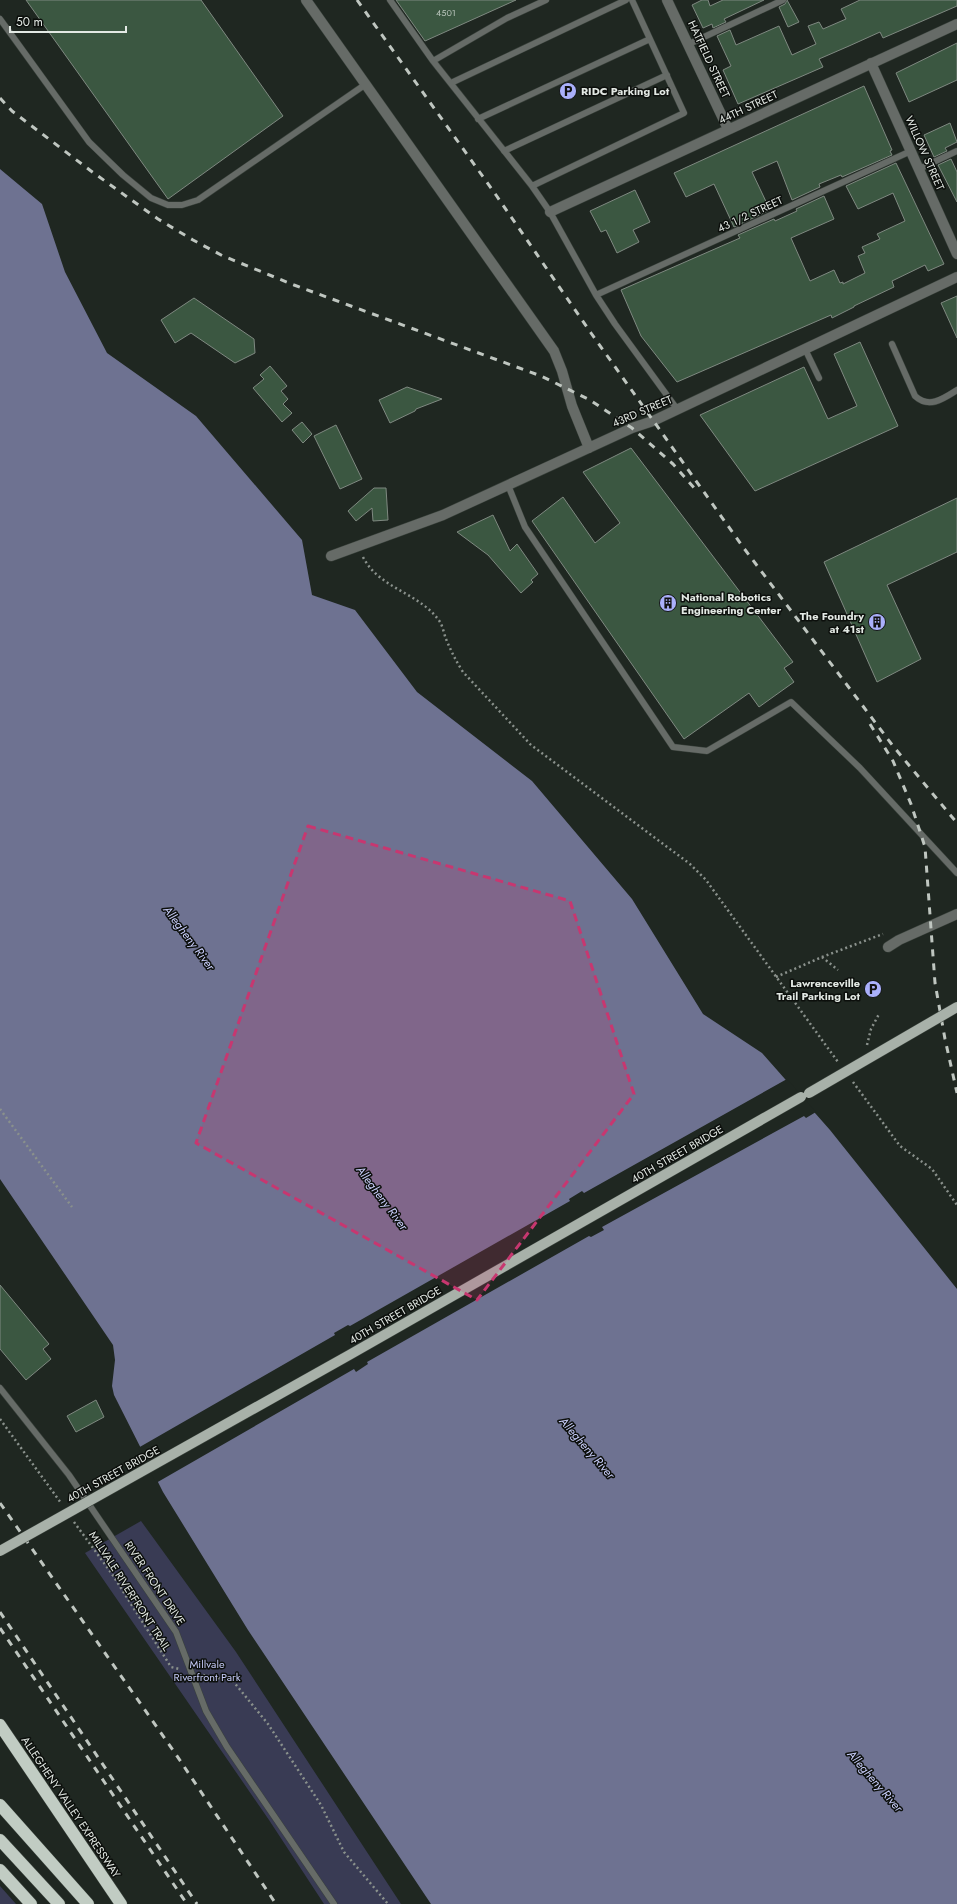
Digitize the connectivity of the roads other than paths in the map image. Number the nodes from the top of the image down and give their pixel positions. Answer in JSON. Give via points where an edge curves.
{"nodes":[{"id":1,"x":306,"y":0,"type":"edge"},
{"id":2,"x":390,"y":0,"type":"edge"},
{"id":3,"x":546,"y":0,"type":"edge"},
{"id":4,"x":626,"y":0,"type":"edge"},
{"id":5,"x":632,"y":0,"type":"edge"},
{"id":6,"x":667,"y":0,"type":"edge"},
{"id":7,"x":783,"y":0,"type":"edge"},
{"id":8,"x":0,"y":18,"type":"edge"},
{"id":9,"x":957,"y":24,"type":"edge"},
{"id":10,"x":650,"y":39,"type":"junction"},
{"id":11,"x":689,"y":44,"type":"junction"},
{"id":12,"x":433,"y":61,"type":"junction"},
{"id":13,"x":871,"y":63,"type":"junction"},
{"id":14,"x":667,"y":75,"type":"junction"},
{"id":15,"x":366,"y":84,"type":"junction"},
{"id":16,"x":451,"y":84,"type":"junction"},
{"id":17,"x":478,"y":119,"type":"junction"},
{"id":18,"x":728,"y":129,"type":"junction"},
{"id":19,"x":504,"y":151,"type":"junction"},
{"id":20,"x":911,"y":151,"type":"junction"},
{"id":21,"x":957,"y":151,"type":"edge"},
{"id":22,"x":919,"y":168,"type":"junction"},
{"id":23,"x":532,"y":186,"type":"junction"},
{"id":24,"x":550,"y":212,"type":"junction"},
{"id":25,"x":957,"y":254,"type":"edge"},
{"id":26,"x":957,"y":277,"type":"edge"},
{"id":27,"x":596,"y":295,"type":"junction"},
{"id":28,"x":892,"y":344,"type":"dead end"},
{"id":29,"x":805,"y":349,"type":"junction"},
{"id":30,"x":819,"y":378,"type":"dead end"},
{"id":31,"x":957,"y":390,"type":"edge"},
{"id":32,"x":677,"y":409,"type":"junction"},
{"id":33,"x":589,"y":448,"type":"junction"},
{"id":34,"x":508,"y":485,"type":"junction"},
{"id":35,"x":331,"y":556,"type":"dead end"},
{"id":36,"x":957,"y":873,"type":"edge"},
{"id":37,"x":957,"y":914,"type":"edge"},
{"id":38,"x":888,"y":946,"type":"dead end"},
{"id":39,"x":957,"y":1007,"type":"edge"},
{"id":40,"x":0,"y":1388,"type":"edge"},
{"id":41,"x":0,"y":1551,"type":"edge"},
{"id":42,"x":0,"y":1725,"type":"edge"},
{"id":43,"x":0,"y":1805,"type":"edge"},
{"id":44,"x":0,"y":1840,"type":"edge"},
{"id":45,"x":0,"y":1870,"type":"edge"},
{"id":46,"x":31,"y":1904,"type":"edge"},
{"id":47,"x":59,"y":1904,"type":"edge"},
{"id":48,"x":88,"y":1904,"type":"edge"},
{"id":49,"x":121,"y":1904,"type":"edge"},
{"id":50,"x":334,"y":1904,"type":"edge"}],
"edges":[{"from":1,"to":15,"type":"street"},
{"from":2,"to":12,"type":"lane"},
{"from":3,"to":12,"type":"lane","via":[[507,18]]},
{"from":4,"to":16,"type":"lane"},
{"from":5,"to":10,"type":"lane"},
{"from":6,"to":11,"type":"street","name":"HATFIELD STREET"},
{"from":7,"to":11,"type":"lane"},
{"from":8,"to":15,"type":"lane","via":[[89,142],[151,198],[168,205],[182,205],[198,200]]},
{"from":9,"to":13,"type":"street","name":"44TH STREET"},
{"from":10,"to":14,"type":"lane"},
{"from":10,"to":17,"type":"lane"},
{"from":11,"to":18,"type":"street","name":"HATFIELD STREET"},
{"from":12,"to":16,"type":"lane"},
{"from":13,"to":18,"type":"street","name":"44TH STREET"},
{"from":13,"to":20,"type":"street","name":"WILLOW STREET"},
{"from":14,"to":19,"type":"lane"},
{"from":14,"to":23,"type":"lane","via":[[684,113]]},
{"from":15,"to":33,"type":"street","via":[[554,351]]},
{"from":16,"to":17,"type":"lane"},
{"from":17,"to":19,"type":"lane"},
{"from":18,"to":24,"type":"street","name":"44TH STREET"},
{"from":19,"to":23,"type":"lane"},
{"from":20,"to":22,"type":"street","name":"WILLOW STREET"},
{"from":20,"to":27,"type":"lane","name":"43 1/2 STREET"},
{"from":21,"to":22,"type":"lane"},
{"from":22,"to":25,"type":"street","name":"WILLOW STREET"},
{"from":23,"to":24,"type":"lane"},
{"from":24,"to":27,"type":"lane"},
{"from":26,"to":29,"type":"street","name":"43RD STREET"},
{"from":27,"to":32,"type":"lane","via":[[614,324]]},
{"from":28,"to":31,"type":"lane","via":[[915,396],[921,402],[930,404]]},
{"from":29,"to":30,"type":"lane"},
{"from":29,"to":32,"type":"street","name":"43RD STREET"},
{"from":32,"to":33,"type":"street","name":"43RD STREET"},
{"from":33,"to":34,"type":"street","name":"43RD STREET"},
{"from":34,"to":35,"type":"street","name":"43RD STREET","via":[[443,515]]},
{"from":34,"to":36,"type":"lane","via":[[525,528],[673,747],[707,751],[791,702],[860,768]]},
{"from":37,"to":38,"type":"street"},
{"from":39,"to":41,"type":"main road","name":"40TH STREET BRIDGE","bridge":true,"via":[[358,1350]]},
{"from":40,"to":50,"type":"lane","name":"RIVER FRONT DRIVE","via":[[69,1475],[176,1632],[206,1711],[227,1747]]},
{"from":42,"to":49,"type":"highway","name":"ALLEGHENY VALLEY EXPRESSWAY"},
{"from":43,"to":48,"type":"highway"},
{"from":44,"to":47,"type":"highway"},
{"from":45,"to":46,"type":"highway"}]}
